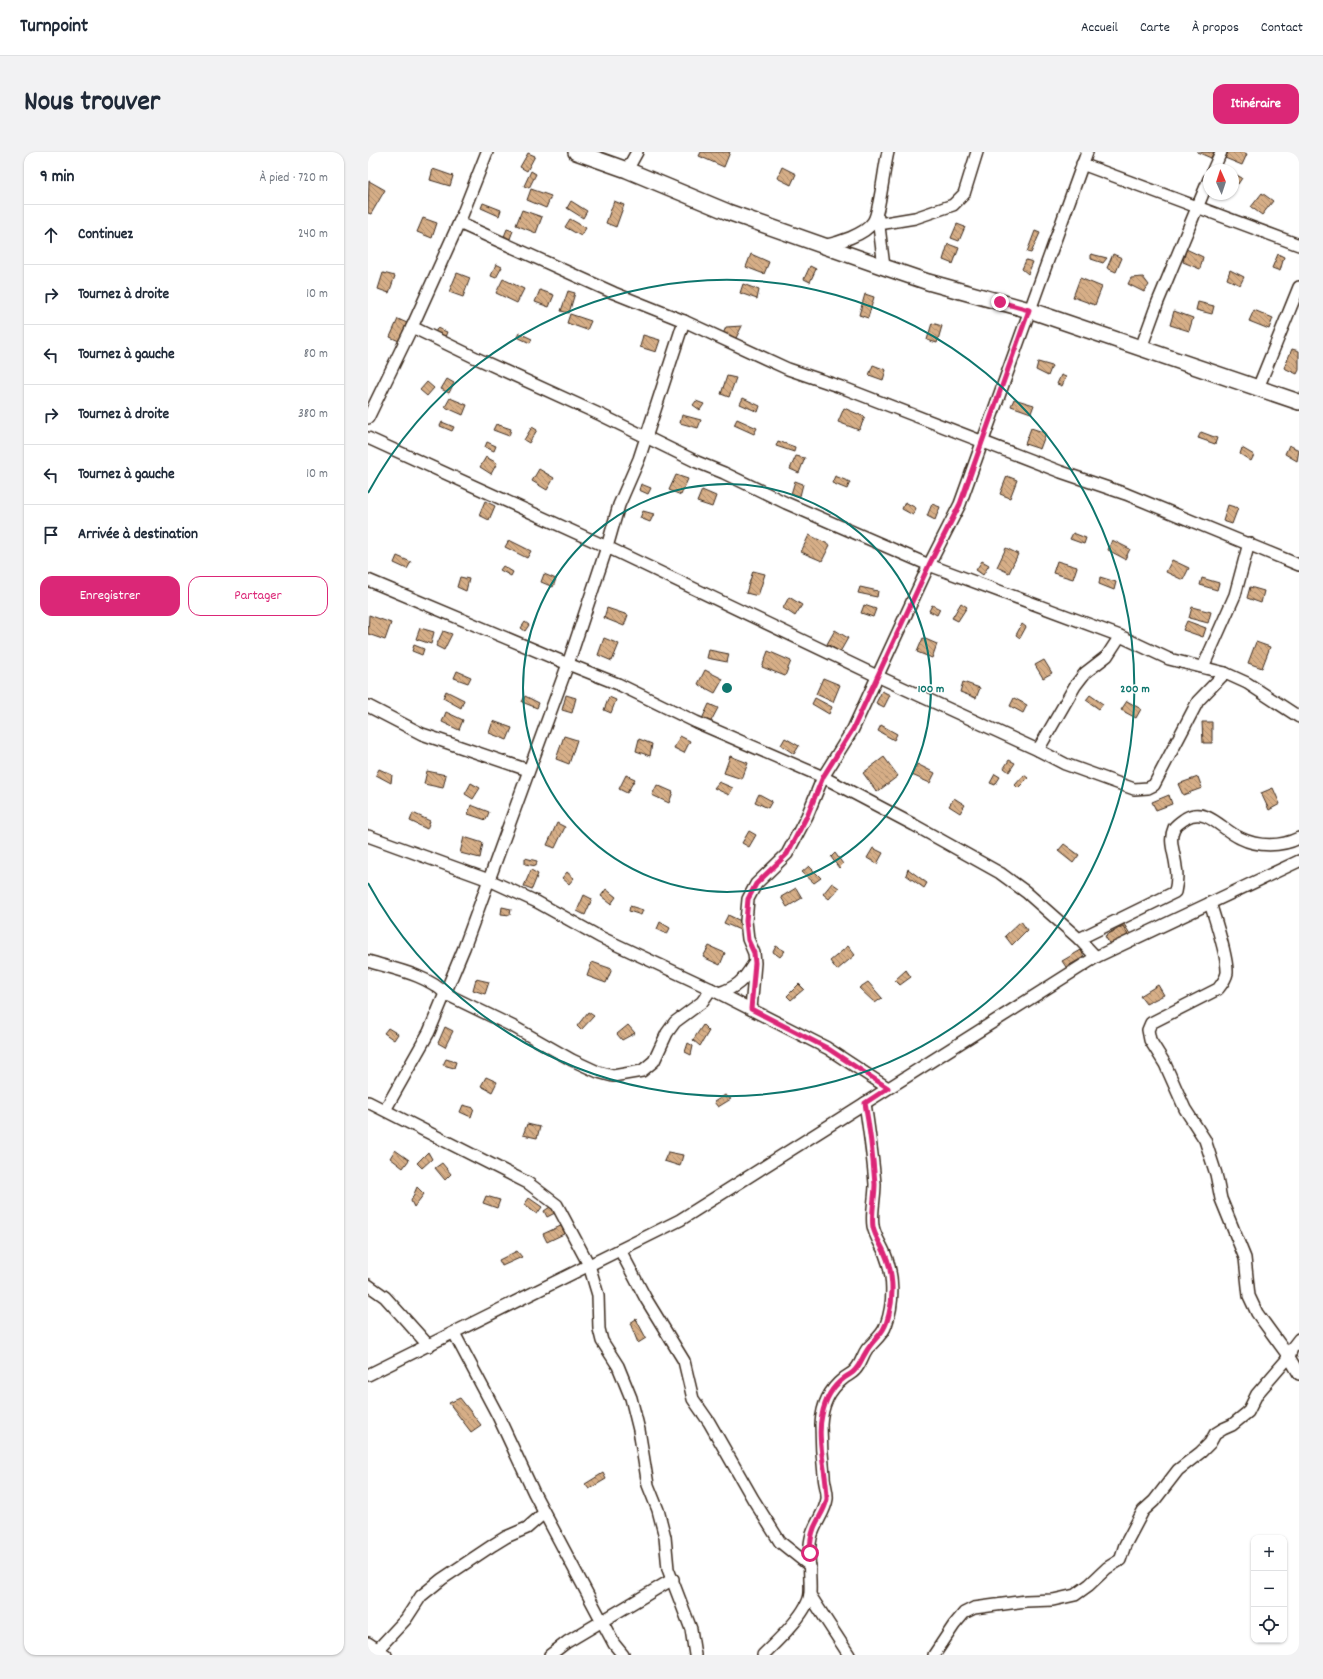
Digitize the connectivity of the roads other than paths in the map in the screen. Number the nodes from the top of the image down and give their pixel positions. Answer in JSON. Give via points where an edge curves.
{"nodes":[{"id":1,"x":487,"y":152,"type":"edge"},
{"id":2,"x":576,"y":152,"type":"edge"},
{"id":3,"x":636,"y":152,"type":"edge"},
{"id":4,"x":888,"y":152,"type":"edge"},
{"id":5,"x":977,"y":152,"type":"edge"},
{"id":6,"x":1087,"y":152,"type":"edge"},
{"id":7,"x":1221,"y":152,"type":"edge"},
{"id":8,"x":1082,"y":164,"type":"junction"},
{"id":9,"x":1216,"y":164,"type":"edge"},
{"id":10,"x":627,"y":170,"type":"junction"},
{"id":11,"x":1203,"y":193,"type":"edge"},
{"id":12,"x":1197,"y":207,"type":"junction"},
{"id":13,"x":878,"y":209,"type":"junction"},
{"id":14,"x":459,"y":223,"type":"junction"},
{"id":15,"x":879,"y":224,"type":"junction"},
{"id":16,"x":1299,"y":245,"type":"edge"},
{"id":17,"x":822,"y":246,"type":"junction"},
{"id":18,"x":884,"y":267,"type":"junction"},
{"id":19,"x":1299,"y":287,"type":"edge"},
{"id":20,"x":1029,"y":310,"type":"junction"},
{"id":21,"x":684,"y":321,"type":"junction"},
{"id":22,"x":412,"y":327,"type":"junction"},
{"id":23,"x":1140,"y":348,"type":"junction"},
{"id":24,"x":1258,"y":388,"type":"junction"},
{"id":25,"x":1299,"y":402,"type":"edge"},
{"id":26,"x":369,"y":412,"type":"edge"},
{"id":27,"x":646,"y":437,"type":"junction"},
{"id":28,"x":368,"y":438,"type":"edge"},
{"id":29,"x":983,"y":442,"type":"junction"},
{"id":30,"x":1249,"y":544,"type":"junction"},
{"id":31,"x":607,"y":548,"type":"junction"},
{"id":32,"x":929,"y":565,"type":"junction"},
{"id":33,"x":1299,"y":565,"type":"edge"},
{"id":34,"x":368,"y":580,"type":"edge"},
{"id":35,"x":1120,"y":636,"type":"junction"},
{"id":36,"x":568,"y":664,"type":"junction"},
{"id":37,"x":1203,"y":667,"type":"junction"},
{"id":38,"x":1225,"y":673,"type":"junction"},
{"id":39,"x":877,"y":676,"type":"junction"},
{"id":40,"x":368,"y":706,"type":"edge"},
{"id":41,"x":1299,"y":718,"type":"edge"},
{"id":42,"x":1038,"y":750,"type":"junction"},
{"id":43,"x":528,"y":770,"type":"junction"},
{"id":44,"x":823,"y":777,"type":"junction"},
{"id":45,"x":368,"y":836,"type":"edge"},
{"id":46,"x":1299,"y":838,"type":"edge"},
{"id":47,"x":1299,"y":861,"type":"edge"},
{"id":48,"x":489,"y":880,"type":"junction"},
{"id":49,"x":1210,"y":903,"type":"junction"},
{"id":50,"x":1079,"y":939,"type":"junction"},
{"id":51,"x":1096,"y":957,"type":"junction"},
{"id":52,"x":368,"y":962,"type":"edge"},
{"id":53,"x":755,"y":963,"type":"junction"},
{"id":54,"x":715,"y":991,"type":"junction"},
{"id":55,"x":446,"y":994,"type":"junction"},
{"id":56,"x":751,"y":1009,"type":"junction"},
{"id":57,"x":888,"y":1088,"type":"junction"},
{"id":58,"x":368,"y":1102,"type":"edge"},
{"id":59,"x":865,"y":1103,"type":"junction"},
{"id":60,"x":384,"y":1110,"type":"junction"},
{"id":61,"x":620,"y":1250,"type":"junction"},
{"id":62,"x":589,"y":1265,"type":"junction"},
{"id":63,"x":368,"y":1285,"type":"edge"},
{"id":64,"x":454,"y":1334,"type":"junction"},
{"id":65,"x":1299,"y":1339,"type":"edge"},
{"id":66,"x":429,"y":1346,"type":"junction"},
{"id":67,"x":1289,"y":1356,"type":"junction"},
{"id":68,"x":1299,"y":1374,"type":"edge"},
{"id":69,"x":368,"y":1375,"type":"edge"},
{"id":70,"x":544,"y":1513,"type":"junction"},
{"id":71,"x":810,"y":1566,"type":"junction"},
{"id":72,"x":673,"y":1579,"type":"junction"},
{"id":73,"x":810,"y":1595,"type":"junction"},
{"id":74,"x":602,"y":1621,"type":"junction"},
{"id":75,"x":377,"y":1649,"type":"edge"},
{"id":76,"x":550,"y":1655,"type":"edge"},
{"id":77,"x":623,"y":1655,"type":"edge"},
{"id":78,"x":695,"y":1655,"type":"edge"},
{"id":79,"x":763,"y":1655,"type":"edge"},
{"id":80,"x":850,"y":1655,"type":"edge"},
{"id":81,"x":934,"y":1655,"type":"edge"}],
"edges":[{"from":1,"to":14,"type":"street"},
{"from":2,"to":10,"type":"main road"},
{"from":3,"to":10,"type":"street"},
{"from":4,"to":13,"type":"street"},
{"from":5,"to":15,"type":"street","via":[[964,194],[953,205],[915,218]]},
{"from":6,"to":8,"type":"street"},
{"from":7,"to":9,"type":"street"},
{"from":8,"to":12,"type":"street"},
{"from":8,"to":20,"type":"street"},
{"from":10,"to":17,"type":"main road","via":[[728,212]]},
{"from":11,"to":12,"type":"street"},
{"from":12,"to":16,"type":"street"},
{"from":12,"to":23,"type":"street"},
{"from":13,"to":15,"type":"street"},
{"from":13,"to":17,"type":"street","via":[[873,222],[866,229],[839,243]]},
{"from":14,"to":21,"type":"street","via":[[614,293]]},
{"from":14,"to":22,"type":"street"},
{"from":15,"to":18,"type":"street"},
{"from":17,"to":18,"type":"main road"},
{"from":18,"to":20,"type":"main road"},
{"from":19,"to":24,"type":"street"},
{"from":20,"to":23,"type":"main road"},
{"from":20,"to":29,"type":"street"},
{"from":21,"to":27,"type":"street"},
{"from":21,"to":29,"type":"street","via":[[788,369]]},
{"from":22,"to":26,"type":"street"},
{"from":22,"to":27,"type":"street"},
{"from":23,"to":24,"type":"main road"},
{"from":24,"to":25,"type":"main road"},
{"from":27,"to":31,"type":"street","via":[[619,505]]},
{"from":27,"to":32,"type":"street","via":[[786,503]]},
{"from":28,"to":31,"type":"street"},
{"from":29,"to":30,"type":"street","via":[[1126,494]]},
{"from":29,"to":32,"type":"street","via":[[960,504]]},
{"from":30,"to":33,"type":"street"},
{"from":30,"to":37,"type":"street","via":[[1235,595]]},
{"from":31,"to":36,"type":"street"},
{"from":31,"to":39,"type":"street"},
{"from":32,"to":35,"type":"street"},
{"from":32,"to":39,"type":"street"},
{"from":34,"to":36,"type":"street"},
{"from":35,"to":37,"type":"street","via":[[1169,659]]},
{"from":35,"to":42,"type":"street","via":[[1107,656],[1085,673],[1075,686]]},
{"from":36,"to":43,"type":"street"},
{"from":36,"to":44,"type":"street"},
{"from":37,"to":38,"type":"street"},
{"from":38,"to":41,"type":"street","via":[[1247,683]]},
{"from":38,"to":42,"type":"street","via":[[1198,701],[1154,786],[1141,789],[1128,787],[1065,764]]},
{"from":39,"to":42,"type":"street"},
{"from":39,"to":44,"type":"street","via":[[853,729]]},
{"from":40,"to":43,"type":"street","via":[[422,734]]},
{"from":43,"to":48,"type":"street"},
{"from":44,"to":50,"type":"street","via":[[1000,873],[1026,892]]},
{"from":44,"to":53,"type":"street","via":[[807,816],[787,854],[756,884],[748,899],[747,933]]},
{"from":45,"to":48,"type":"street"},
{"from":46,"to":50,"type":"street","via":[[1275,846],[1257,843],[1240,838],[1204,815],[1191,815],[1174,828],[1172,847],[1178,882],[1175,892]]},
{"from":47,"to":49,"type":"street"},
{"from":48,"to":54,"type":"street","via":[[537,902],[600,937]]},
{"from":48,"to":55,"type":"street"},
{"from":49,"to":51,"type":"street"},
{"from":49,"to":67,"type":"street","via":[[1227,973],[1224,982],[1218,989],[1151,1023],[1148,1030],[1150,1040],[1165,1064],[1185,1109],[1205,1140],[1221,1199],[1245,1258],[1252,1302],[1257,1313]]},
{"from":50,"to":51,"type":"street"},
{"from":51,"to":57,"type":"street"},
{"from":52,"to":55,"type":"street","via":[[419,977]]},
{"from":53,"to":54,"type":"street","via":[[733,989]]},
{"from":53,"to":56,"type":"street"},
{"from":54,"to":55,"type":"street","via":[[675,1022],[654,1061],[642,1070],[613,1076],[572,1060],[514,1027]]},
{"from":54,"to":56,"type":"street"},
{"from":55,"to":60,"type":"street","via":[[429,1032]]},
{"from":56,"to":57,"type":"street","via":[[827,1048]]},
{"from":57,"to":59,"type":"street"},
{"from":58,"to":60,"type":"street"},
{"from":59,"to":61,"type":"street","via":[[680,1220]]},
{"from":59,"to":71,"type":"street","via":[[874,1156],[873,1226],[891,1275],[892,1295],[886,1327],[866,1351],[855,1371],[832,1388],[822,1415],[821,1437],[827,1499],[810,1539]]},
{"from":60,"to":62,"type":"street","via":[[528,1183],[556,1205]]},
{"from":61,"to":62,"type":"street"},
{"from":61,"to":71,"type":"street","via":[[684,1361],[693,1399],[753,1499],[780,1542]]},
{"from":62,"to":64,"type":"street"},
{"from":62,"to":72,"type":"street","via":[[598,1295],[599,1330],[602,1341],[621,1372],[631,1398],[648,1485],[666,1537],[668,1568]]},
{"from":63,"to":66,"type":"street","via":[[385,1297]]},
{"from":64,"to":66,"type":"street"},
{"from":64,"to":70,"type":"street","via":[[498,1416]]},
{"from":65,"to":67,"type":"street"},
{"from":66,"to":69,"type":"street"},
{"from":67,"to":68,"type":"street"},
{"from":67,"to":81,"type":"street","via":[[1260,1390],[1248,1412],[1216,1434],[1201,1452],[1178,1470],[1143,1511],[1120,1560],[1075,1595],[1053,1600],[974,1608],[964,1613]]},
{"from":70,"to":74,"type":"street"},
{"from":70,"to":75,"type":"street","via":[[527,1528],[493,1544],[421,1596],[406,1619]]},
{"from":71,"to":73,"type":"street"},
{"from":72,"to":74,"type":"street"},
{"from":72,"to":78,"type":"street","via":[[691,1629]]},
{"from":73,"to":79,"type":"street","via":[[800,1617]]},
{"from":73,"to":80,"type":"street"},
{"from":74,"to":76,"type":"street"},
{"from":74,"to":77,"type":"street"}]}
